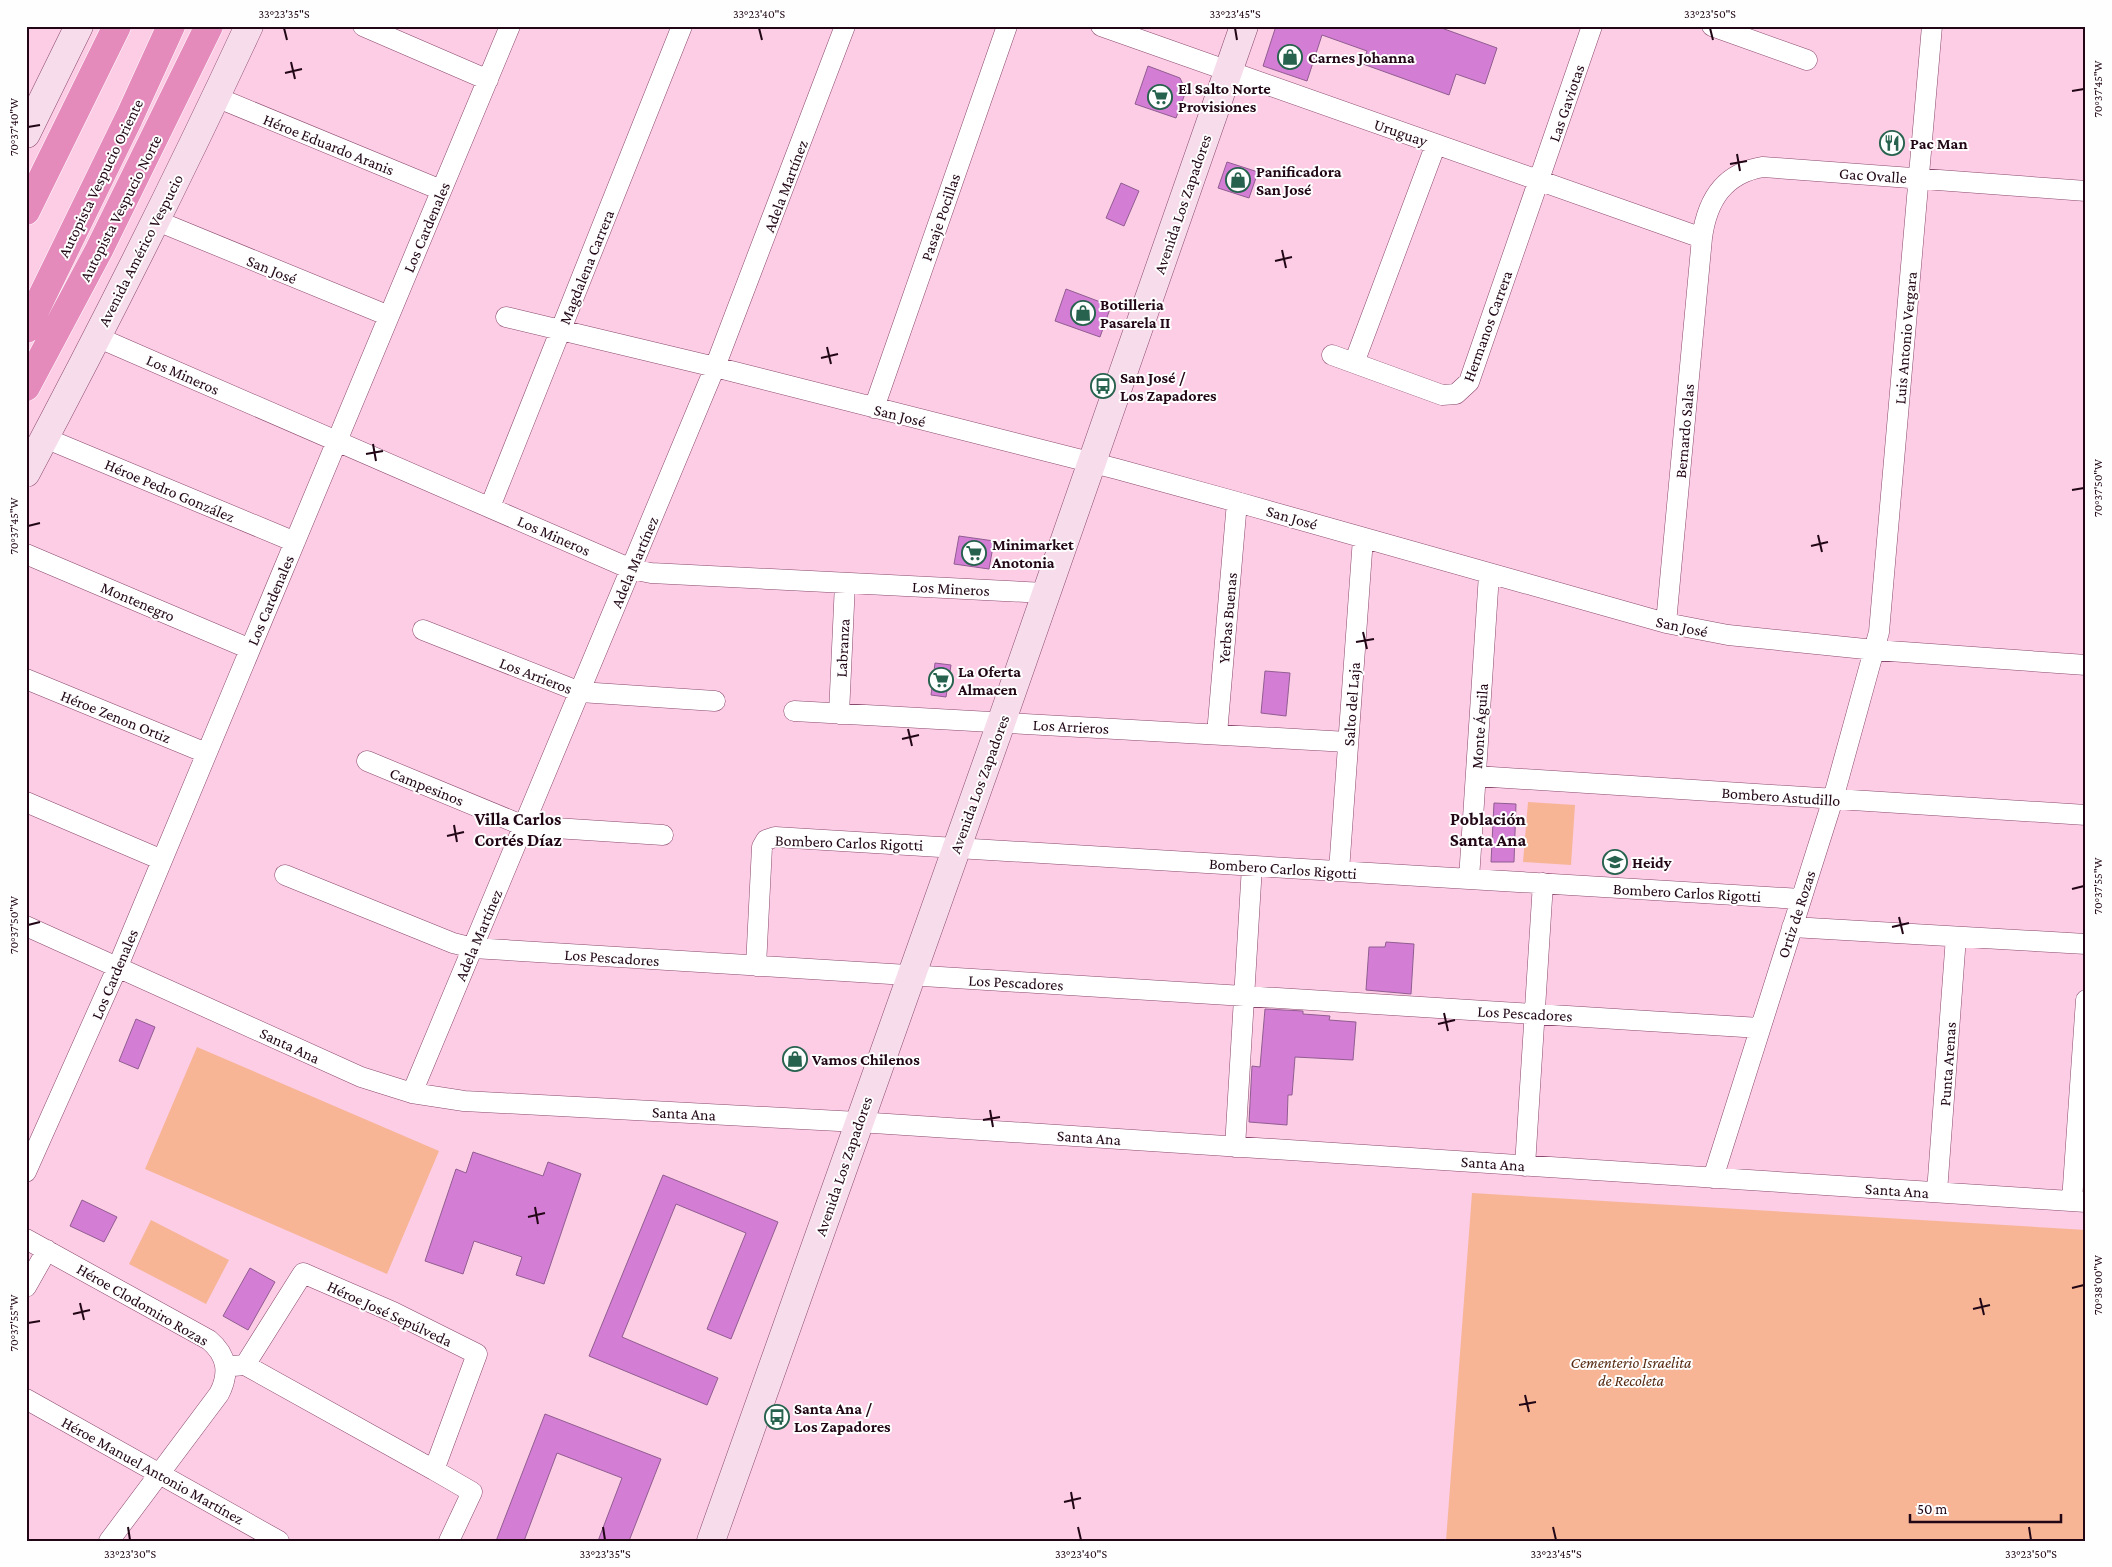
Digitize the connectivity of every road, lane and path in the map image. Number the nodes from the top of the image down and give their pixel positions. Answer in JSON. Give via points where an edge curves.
{"nodes":[{"id":1,"x":79,"y":26,"type":"edge"},
{"id":2,"x":117,"y":26,"type":"edge"},
{"id":3,"x":171,"y":26,"type":"edge"},
{"id":4,"x":210,"y":26,"type":"edge"},
{"id":5,"x":250,"y":26,"type":"edge"},
{"id":6,"x":363,"y":26,"type":"edge"},
{"id":7,"x":510,"y":26,"type":"edge"},
{"id":8,"x":682,"y":26,"type":"edge"},
{"id":9,"x":845,"y":26,"type":"edge"},
{"id":10,"x":1007,"y":26,"type":"edge"},
{"id":11,"x":1101,"y":26,"type":"edge"},
{"id":12,"x":1244,"y":26,"type":"edge"},
{"id":13,"x":1592,"y":26,"type":"edge"},
{"id":14,"x":1712,"y":26,"type":"edge"},
{"id":15,"x":1932,"y":26,"type":"edge"},
{"id":16,"x":1807,"y":60,"type":"dead end"},
{"id":17,"x":1229,"y":70,"type":"junction"},
{"id":18,"x":488,"y":80,"type":"junction"},
{"id":19,"x":216,"y":97,"type":"junction"},
{"id":20,"x":26,"y":134,"type":"edge"},
{"id":21,"x":1436,"y":144,"type":"junction"},
{"id":22,"x":1919,"y":178,"type":"junction"},
{"id":23,"x":1539,"y":180,"type":"junction"},
{"id":24,"x":441,"y":190,"type":"junction"},
{"id":25,"x":2086,"y":191,"type":"edge"},
{"id":26,"x":26,"y":211,"type":"edge"},
{"id":27,"x":155,"y":220,"type":"junction"},
{"id":28,"x":1702,"y":238,"type":"junction"},
{"id":29,"x":389,"y":316,"type":"junction"},
{"id":30,"x":506,"y":317,"type":"dead end"},
{"id":31,"x":26,"y":330,"type":"edge"},
{"id":32,"x":560,"y":330,"type":"junction"},
{"id":33,"x":97,"y":337,"type":"junction"},
{"id":34,"x":1332,"y":355,"type":"dead end"},
{"id":35,"x":1354,"y":363,"type":"junction"},
{"id":36,"x":716,"y":367,"type":"junction"},
{"id":37,"x":26,"y":387,"type":"edge"},
{"id":38,"x":874,"y":408,"type":"junction"},
{"id":39,"x":45,"y":438,"type":"junction"},
{"id":40,"x":337,"y":442,"type":"junction"},
{"id":41,"x":1091,"y":463,"type":"junction"},
{"id":42,"x":26,"y":473,"type":"edge"},
{"id":43,"x":1237,"y":502,"type":"junction"},
{"id":44,"x":490,"y":507,"type":"junction"},
{"id":45,"x":1363,"y":538,"type":"junction"},
{"id":46,"x":295,"y":542,"type":"junction"},
{"id":47,"x":26,"y":554,"type":"edge"},
{"id":48,"x":631,"y":569,"type":"junction"},
{"id":49,"x":1489,"y":574,"type":"junction"},
{"id":50,"x":846,"y":583,"type":"junction"},
{"id":51,"x":1045,"y":593,"type":"junction"},
{"id":52,"x":1666,"y":623,"type":"junction"},
{"id":53,"x":422,"y":630,"type":"dead end"},
{"id":54,"x":250,"y":649,"type":"junction"},
{"id":55,"x":1875,"y":650,"type":"junction"},
{"id":56,"x":2086,"y":665,"type":"edge"},
{"id":57,"x":26,"y":679,"type":"edge"},
{"id":58,"x":580,"y":692,"type":"junction"},
{"id":59,"x":715,"y":701,"type":"dead end"},
{"id":60,"x":794,"y":711,"type":"dead end"},
{"id":61,"x":839,"y":714,"type":"junction"},
{"id":62,"x":1001,"y":723,"type":"junction"},
{"id":63,"x":1217,"y":734,"type":"junction"},
{"id":64,"x":1348,"y":742,"type":"junction"},
{"id":65,"x":206,"y":753,"type":"junction"},
{"id":66,"x":367,"y":761,"type":"dead end"},
{"id":67,"x":1476,"y":776,"type":"junction"},
{"id":68,"x":1833,"y":799,"type":"junction"},
{"id":69,"x":26,"y":802,"type":"edge"},
{"id":70,"x":2086,"y":815,"type":"edge"},
{"id":71,"x":524,"y":826,"type":"junction"},
{"id":72,"x":663,"y":835,"type":"dead end"},
{"id":73,"x":956,"y":847,"type":"junction"},
{"id":74,"x":162,"y":860,"type":"junction"},
{"id":75,"x":1252,"y":866,"type":"junction"},
{"id":76,"x":1339,"y":871,"type":"junction"},
{"id":77,"x":285,"y":874,"type":"dead end"},
{"id":78,"x":1469,"y":879,"type":"junction"},
{"id":79,"x":1544,"y":883,"type":"junction"},
{"id":80,"x":1801,"y":899,"type":"junction"},
{"id":81,"x":26,"y":926,"type":"edge"},
{"id":82,"x":1792,"y":927,"type":"junction"},
{"id":83,"x":1956,"y":937,"type":"junction"},
{"id":84,"x":2086,"y":944,"type":"edge"},
{"id":85,"x":473,"y":948,"type":"junction"},
{"id":86,"x":118,"y":966,"type":"junction"},
{"id":87,"x":756,"y":966,"type":"junction"},
{"id":88,"x":910,"y":976,"type":"junction"},
{"id":89,"x":1244,"y":996,"type":"junction"},
{"id":90,"x":2086,"y":1000,"type":"edge"},
{"id":91,"x":1535,"y":1014,"type":"junction"},
{"id":92,"x":1760,"y":1028,"type":"junction"},
{"id":93,"x":412,"y":1092,"type":"junction"},
{"id":94,"x":858,"y":1122,"type":"junction"},
{"id":95,"x":1235,"y":1147,"type":"junction"},
{"id":96,"x":1525,"y":1166,"type":"junction"},
{"id":97,"x":26,"y":1172,"type":"edge"},
{"id":98,"x":1713,"y":1178,"type":"junction"},
{"id":99,"x":1937,"y":1192,"type":"junction"},
{"id":100,"x":2079,"y":1201,"type":"edge"},
{"id":101,"x":26,"y":1239,"type":"edge"},
{"id":102,"x":47,"y":1250,"type":"junction"},
{"id":103,"x":26,"y":1287,"type":"edge"},
{"id":104,"x":246,"y":1365,"type":"junction"},
{"id":105,"x":226,"y":1367,"type":"junction"},
{"id":106,"x":26,"y":1399,"type":"edge"},
{"id":107,"x":434,"y":1470,"type":"junction"},
{"id":108,"x":158,"y":1473,"type":"junction"},
{"id":109,"x":109,"y":1541,"type":"edge"},
{"id":110,"x":279,"y":1541,"type":"edge"},
{"id":111,"x":449,"y":1541,"type":"edge"},
{"id":112,"x":711,"y":1541,"type":"edge"}],
"edges":[{"from":1,"to":20,"type":"main road"},
{"from":2,"to":26,"type":"highway"},
{"from":3,"to":31,"type":"highway","name":"Autopista Vespucio Oriente"},
{"from":4,"to":37,"type":"highway","name":"Autopista Vespucio Norte","via":[[104,241]]},
{"from":5,"to":19,"type":"main road","name":"Avenida Américo Vespucio"},
{"from":6,"to":18,"type":"street"},
{"from":7,"to":18,"type":"street","name":"Los Cardenales"},
{"from":8,"to":32,"type":"street","name":"Magdalena Carrera"},
{"from":9,"to":36,"type":"street","name":"Adela Martínez"},
{"from":10,"to":38,"type":"street","name":"Pasaje Pocillas"},
{"from":11,"to":17,"type":"street","name":"Uruguay"},
{"from":12,"to":17,"type":"main road","name":"Avenida Los Zapadores"},
{"from":13,"to":23,"type":"street","name":"Las Gaviotas"},
{"from":14,"to":16,"type":"street"},
{"from":15,"to":22,"type":"street","name":"Luis Antonio Vergara"},
{"from":17,"to":21,"type":"street","name":"Uruguay"},
{"from":17,"to":41,"type":"main road","name":"Avenida Los Zapadores"},
{"from":18,"to":24,"type":"street","name":"Los Cardenales"},
{"from":19,"to":24,"type":"street","name":"Héroe Eduardo Aranis"},
{"from":19,"to":27,"type":"main road","name":"Avenida Américo Vespucio"},
{"from":21,"to":23,"type":"street","name":"Uruguay"},
{"from":21,"to":35,"type":"street"},
{"from":22,"to":25,"type":"street","name":"Gac Ovalle"},
{"from":22,"to":28,"type":"street","name":"Gac Ovalle","via":[[1763,167],[1752,169],[1735,177],[1717,194],[1707,211]]},
{"from":22,"to":55,"type":"street","name":"Luis Antonio Vergara","via":[[1881,614]]},
{"from":23,"to":28,"type":"street","name":"Uruguay"},
{"from":23,"to":35,"type":"street","name":"Hermanos Carrera","via":[[1469,382],[1463,389],[1456,394],[1442,395]]},
{"from":24,"to":29,"type":"street","name":"Los Cardenales"},
{"from":27,"to":29,"type":"street","name":"San José"},
{"from":27,"to":33,"type":"main road","name":"Avenida Américo Vespucio"},
{"from":28,"to":52,"type":"street","name":"Bernardo Salas"},
{"from":29,"to":40,"type":"street","name":"Los Cardenales"},
{"from":30,"to":32,"type":"street","name":"San José"},
{"from":32,"to":36,"type":"street","name":"San José"},
{"from":32,"to":44,"type":"street","name":"Magdalena Carrera"},
{"from":33,"to":39,"type":"main road","name":"Avenida Américo Vespucio"},
{"from":33,"to":40,"type":"street","name":"Los Mineros"},
{"from":34,"to":35,"type":"street","name":"Hermanos Carrera"},
{"from":36,"to":38,"type":"street","name":"San José"},
{"from":36,"to":48,"type":"street","name":"Adela Martínez"},
{"from":38,"to":41,"type":"street","name":"San José"},
{"from":39,"to":42,"type":"main road","name":"Avenida Américo Vespucio"},
{"from":39,"to":46,"type":"street","name":"Héroe Pedro González"},
{"from":40,"to":44,"type":"street","name":"Los Mineros"},
{"from":40,"to":46,"type":"street","name":"Los Cardenales"},
{"from":41,"to":43,"type":"street","name":"San José"},
{"from":41,"to":51,"type":"main road","name":"Avenida Los Zapadores"},
{"from":43,"to":45,"type":"street","name":"San José"},
{"from":43,"to":63,"type":"street","name":"Yerbas Buenas"},
{"from":44,"to":48,"type":"street","name":"Los Mineros"},
{"from":45,"to":49,"type":"street","name":"San José"},
{"from":45,"to":64,"type":"street","name":"Salto del Laja"},
{"from":46,"to":54,"type":"street","name":"Los Cardenales"},
{"from":47,"to":54,"type":"street","name":"Montenegro"},
{"from":48,"to":50,"type":"street","name":"Los Mineros","via":[[651,573]]},
{"from":48,"to":58,"type":"street","name":"Adela Martínez"},
{"from":49,"to":52,"type":"street","name":"San José"},
{"from":49,"to":67,"type":"street","name":"Monte Águila"},
{"from":50,"to":51,"type":"street","name":"Los Mineros"},
{"from":50,"to":61,"type":"street","name":"Labranza"},
{"from":51,"to":62,"type":"main road","name":"Avenida Los Zapadores"},
{"from":52,"to":55,"type":"street","name":"San José","via":[[1728,636]]},
{"from":53,"to":58,"type":"street","name":"Los Arrieros"},
{"from":54,"to":65,"type":"street","name":"Los Cardenales"},
{"from":55,"to":56,"type":"street","name":"San José"},
{"from":55,"to":68,"type":"street","name":"Ortiz de Rozas"},
{"from":57,"to":65,"type":"street","name":"Héroe Zenon Ortiz"},
{"from":58,"to":59,"type":"street","name":"Los Arrieros"},
{"from":58,"to":71,"type":"street","name":"Adela Martínez"},
{"from":60,"to":61,"type":"street","name":"Los Arrieros"},
{"from":61,"to":62,"type":"street","name":"Los Arrieros"},
{"from":62,"to":63,"type":"street","name":"Los Arrieros"},
{"from":62,"to":73,"type":"main road","name":"Avenida Los Zapadores"},
{"from":63,"to":64,"type":"street","name":"Los Arrieros"},
{"from":64,"to":76,"type":"street","name":"Salto del Laja"},
{"from":65,"to":74,"type":"street","name":"Los Cardenales"},
{"from":66,"to":71,"type":"street","name":"Campesinos"},
{"from":67,"to":68,"type":"street","name":"Bombero Astudillo"},
{"from":67,"to":78,"type":"street","name":"Monte Águila"},
{"from":68,"to":70,"type":"street","name":"Bombero Astudillo"},
{"from":68,"to":80,"type":"street","name":"Ortiz de Rozas"},
{"from":69,"to":74,"type":"street"},
{"from":71,"to":72,"type":"street","name":"Campesinos"},
{"from":71,"to":85,"type":"street","name":"Adela Martínez"},
{"from":73,"to":75,"type":"street","name":"Bombero Carlos Rigotti"},
{"from":73,"to":87,"type":"street","name":"Bombero Carlos Rigotti","via":[[775,837],[766,840],[762,847]]},
{"from":73,"to":88,"type":"main road","name":"Avenida Los Zapadores"},
{"from":74,"to":86,"type":"street","name":"Los Cardenales"},
{"from":75,"to":76,"type":"street","name":"Bombero Carlos Rigotti"},
{"from":75,"to":89,"type":"street"},
{"from":76,"to":78,"type":"street","name":"Bombero Carlos Rigotti"},
{"from":77,"to":85,"type":"street","name":"Los Pescadores","via":[[453,943]]},
{"from":78,"to":79,"type":"street","name":"Bombero Carlos Rigotti"},
{"from":79,"to":80,"type":"street","name":"Bombero Carlos Rigotti"},
{"from":79,"to":91,"type":"street"},
{"from":80,"to":82,"type":"street","name":"Ortiz de Rozas"},
{"from":81,"to":86,"type":"street","name":"Santa Ana"},
{"from":82,"to":83,"type":"street"},
{"from":82,"to":92,"type":"street","name":"Ortiz de Rozas"},
{"from":83,"to":84,"type":"street"},
{"from":83,"to":99,"type":"street","name":"Punta Arenas"},
{"from":85,"to":87,"type":"street","name":"Los Pescadores"},
{"from":85,"to":93,"type":"street","name":"Adela Martínez"},
{"from":86,"to":93,"type":"street","name":"Santa Ana","via":[[360,1077]]},
{"from":86,"to":97,"type":"street","name":"Los Cardenales"},
{"from":87,"to":88,"type":"street","name":"Los Pescadores"},
{"from":88,"to":89,"type":"street","name":"Los Pescadores"},
{"from":88,"to":94,"type":"main road","name":"Avenida Los Zapadores"},
{"from":89,"to":91,"type":"street","name":"Los Pescadores"},
{"from":89,"to":95,"type":"street"},
{"from":90,"to":100,"type":"street"},
{"from":91,"to":92,"type":"street","name":"Los Pescadores"},
{"from":91,"to":96,"type":"street"},
{"from":92,"to":98,"type":"street","name":"Ortiz de Rozas"},
{"from":93,"to":94,"type":"street","name":"Santa Ana","via":[[473,1101]]},
{"from":94,"to":95,"type":"street","name":"Santa Ana"},
{"from":94,"to":112,"type":"main road","name":"Avenida Los Zapadores"},
{"from":95,"to":96,"type":"street","name":"Santa Ana"},
{"from":96,"to":98,"type":"street","name":"Santa Ana"},
{"from":98,"to":99,"type":"street","name":"Santa Ana"},
{"from":99,"to":100,"type":"street","name":"Santa Ana"},
{"from":101,"to":102,"type":"street","name":"Héroe Clodomiro Rozas"},
{"from":102,"to":103,"type":"street"},
{"from":102,"to":105,"type":"street","name":"Héroe Clodomiro Rozas","via":[[209,1340],[220,1352]]},
{"from":104,"to":105,"type":"street"},
{"from":104,"to":107,"type":"street"},
{"from":104,"to":107,"type":"street","name":"Héroe José Sepúlveda","via":[[303,1273],[393,1312],[477,1354]]},
{"from":105,"to":108,"type":"street","via":[[219,1394]]},
{"from":106,"to":108,"type":"street","name":"Héroe Manuel Antonio Martínez"},
{"from":107,"to":111,"type":"street","via":[[472,1492]]},
{"from":108,"to":109,"type":"street"},
{"from":108,"to":110,"type":"street","name":"Héroe Manuel Antonio Martínez"}]}
